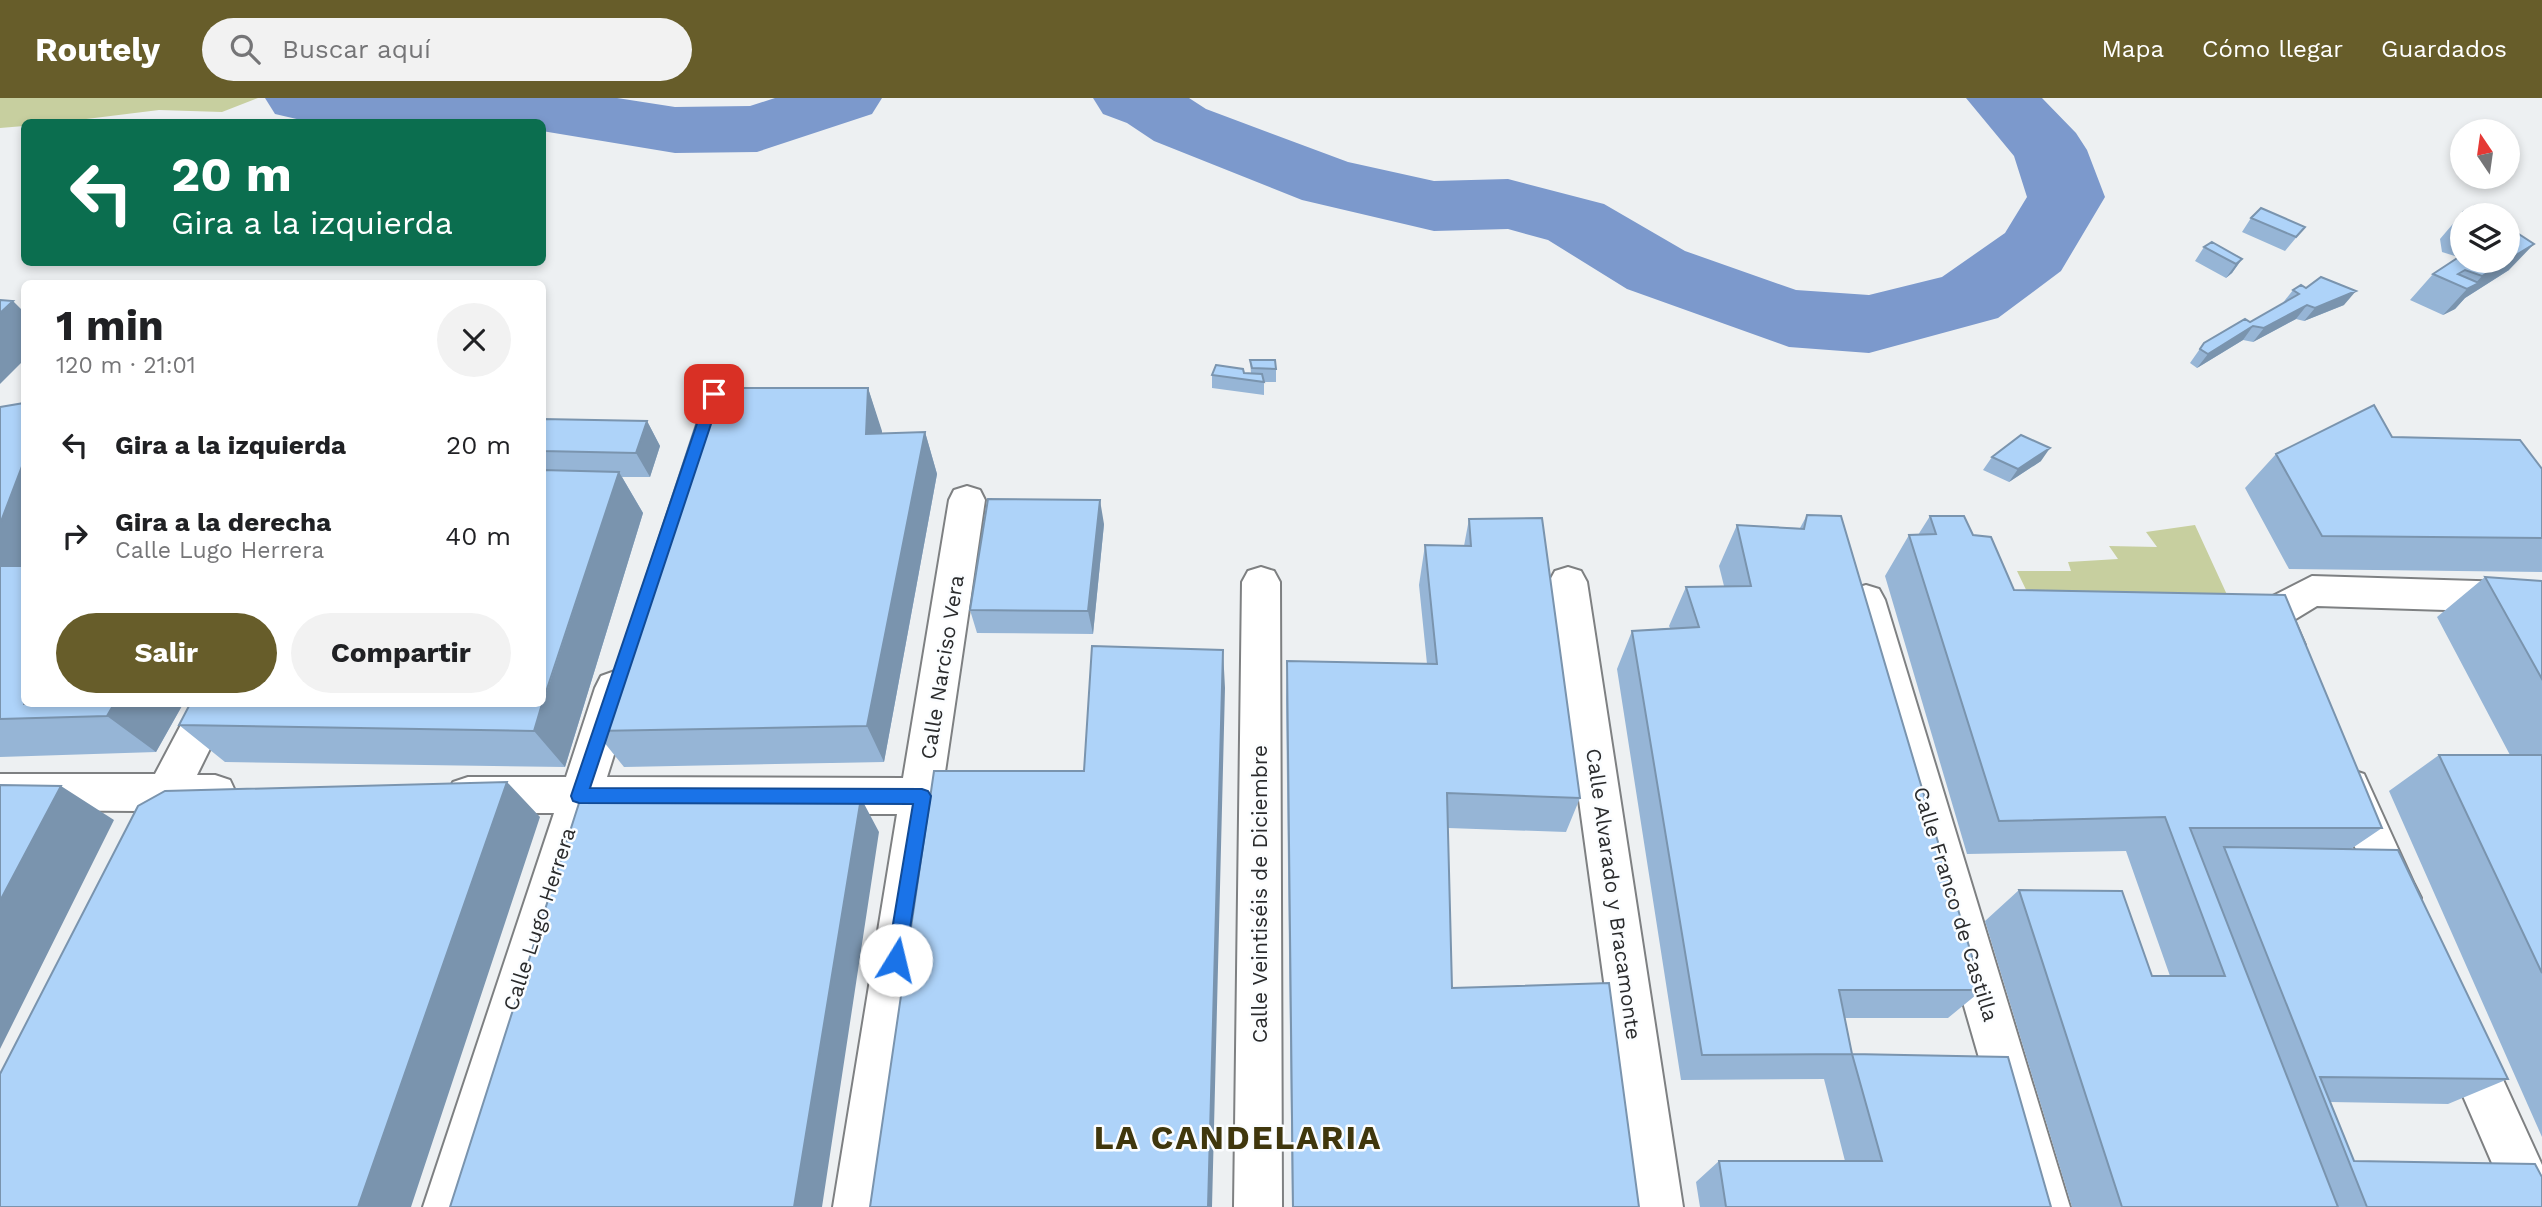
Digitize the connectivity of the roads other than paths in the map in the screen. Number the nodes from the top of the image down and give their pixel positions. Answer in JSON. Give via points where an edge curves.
{"nodes":[{"id":1,"x":967,"y":500,"type":"dead end"},
{"id":2,"x":1261,"y":582,"type":"dead end"},
{"id":3,"x":1568,"y":582,"type":"dead end"},
{"id":4,"x":2542,"y":598,"type":"edge"},
{"id":5,"x":1866,"y":600,"type":"edge"},
{"id":6,"x":627,"y":653,"type":"edge"},
{"id":7,"x":2300,"y":677,"type":"edge"},
{"id":8,"x":210,"y":707,"type":"edge"},
{"id":9,"x":2334,"y":752,"type":"edge"},
{"id":10,"x":0,"y":792,"type":"edge"},
{"id":11,"x":168,"y":792,"type":"junction"},
{"id":12,"x":250,"y":793,"type":"edge"},
{"id":13,"x":428,"y":794,"type":"edge"},
{"id":14,"x":579,"y":796,"type":"junction"},
{"id":15,"x":922,"y":796,"type":"junction"},
{"id":16,"x":144,"y":841,"type":"edge"},
{"id":17,"x":2413,"y":929,"type":"edge"},
{"id":18,"x":2446,"y":1005,"type":"edge"},
{"id":19,"x":447,"y":1207,"type":"edge"},
{"id":20,"x":856,"y":1207,"type":"edge"},
{"id":21,"x":1258,"y":1207,"type":"edge"},
{"id":22,"x":1659,"y":1207,"type":"edge"},
{"id":23,"x":2046,"y":1207,"type":"edge"},
{"id":24,"x":2536,"y":1207,"type":"edge"}],
"edges":[{"from":1,"to":15,"type":"street","name":"Calle Narciso Vera"},
{"from":2,"to":21,"type":"street","name":"Calle Veintiséis de Diciembre"},
{"from":3,"to":22,"type":"street","name":"Calle Alvarado y Bracamonte"},
{"from":4,"to":7,"type":"street","via":[[2312,591],[2272,614]]},
{"from":5,"to":23,"type":"street","name":"Calle Franco de Castilla"},
{"from":6,"to":14,"type":"street","name":"Calle Lugo Herrera"},
{"from":8,"to":11,"type":"street"},
{"from":9,"to":17,"type":"street"},
{"from":10,"to":11,"type":"street"},
{"from":11,"to":12,"type":"street"},
{"from":11,"to":16,"type":"street"},
{"from":13,"to":14,"type":"street"},
{"from":14,"to":15,"type":"street"},
{"from":14,"to":19,"type":"street","name":"Calle Lugo Herrera"},
{"from":15,"to":20,"type":"street","name":"Calle Narciso Vera"},
{"from":18,"to":24,"type":"street"}]}
